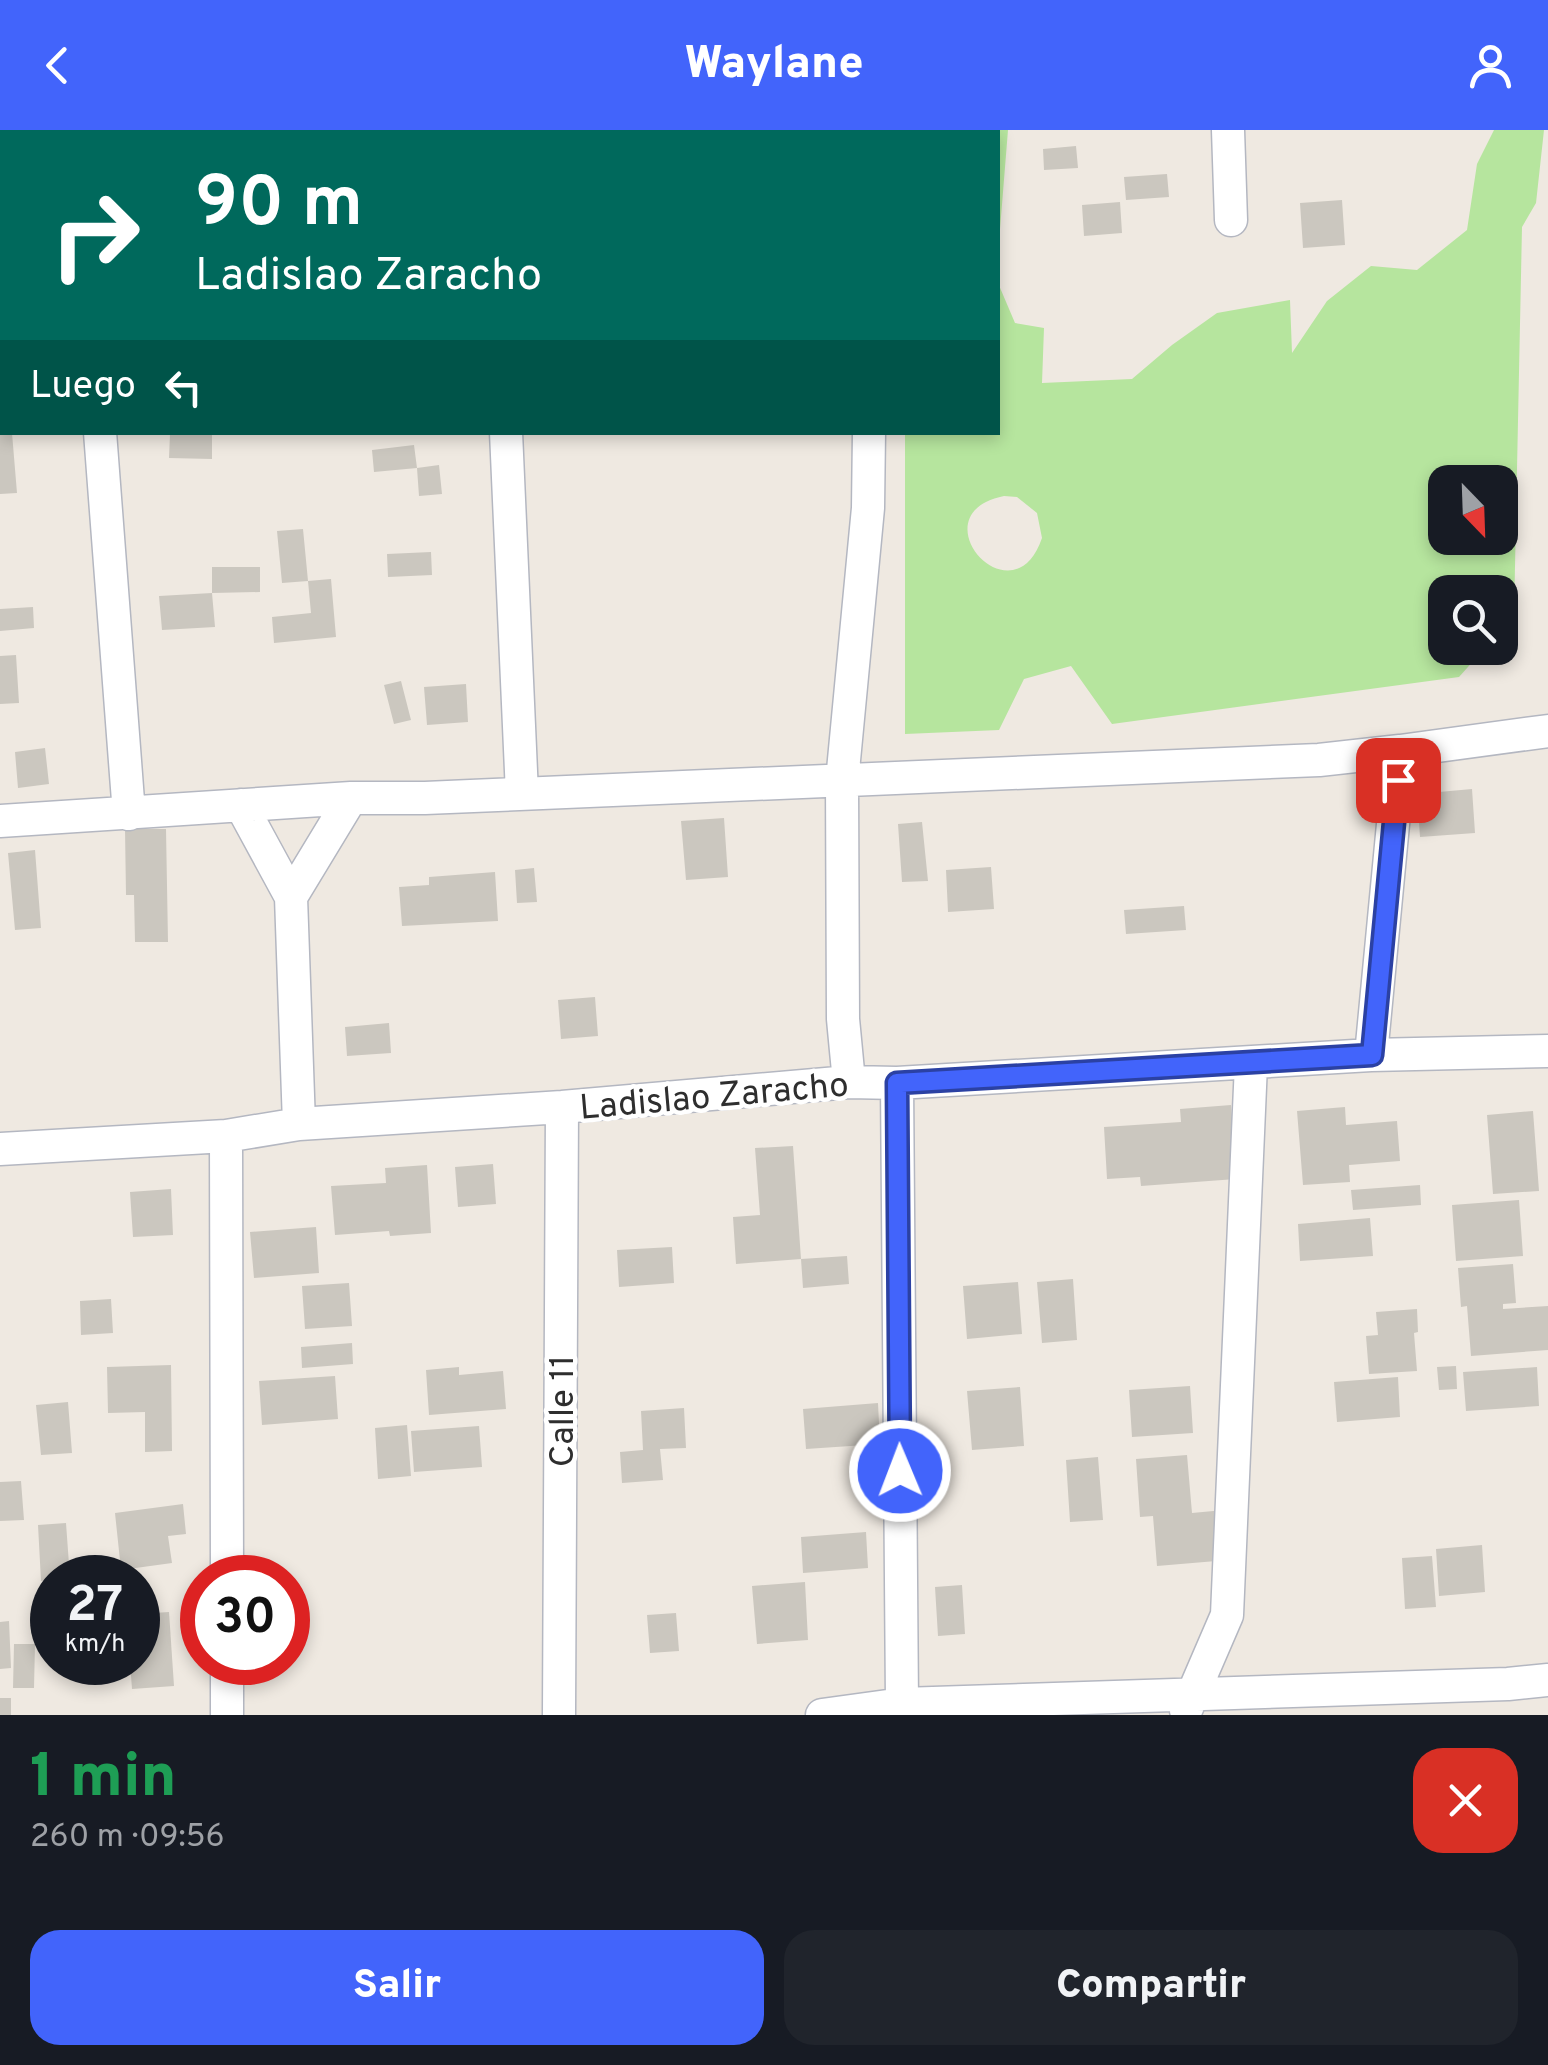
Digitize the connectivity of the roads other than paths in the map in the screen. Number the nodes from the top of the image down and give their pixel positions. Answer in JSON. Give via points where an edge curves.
{"nodes":[{"id":1,"x":1228,"y":130,"type":"edge"},
{"id":2,"x":1230,"y":220,"type":"dead end"},
{"id":3,"x":100,"y":435,"type":"edge"},
{"id":4,"x":506,"y":435,"type":"edge"},
{"id":5,"x":869,"y":435,"type":"edge"},
{"id":6,"x":1548,"y":731,"type":"edge"},
{"id":7,"x":1400,"y":751,"type":"junction"},
{"id":8,"x":842,"y":780,"type":"junction"},
{"id":9,"x":522,"y":794,"type":"junction"},
{"id":10,"x":350,"y":798,"type":"junction"},
{"id":11,"x":242,"y":805,"type":"junction"},
{"id":12,"x":130,"y":814,"type":"junction"},
{"id":13,"x":0,"y":821,"type":"edge"},
{"id":14,"x":291,"y":897,"type":"junction"},
{"id":15,"x":1548,"y":1051,"type":"edge"},
{"id":16,"x":1372,"y":1055,"type":"junction"},
{"id":17,"x":1250,"y":1064,"type":"junction"},
{"id":18,"x":849,"y":1082,"type":"junction"},
{"id":19,"x":897,"y":1083,"type":"junction"},
{"id":20,"x":562,"y":1107,"type":"junction"},
{"id":21,"x":299,"y":1124,"type":"junction"},
{"id":22,"x":226,"y":1136,"type":"junction"},
{"id":23,"x":0,"y":1149,"type":"edge"},
{"id":24,"x":227,"y":1555,"type":"edge"},
{"id":25,"x":1548,"y":1680,"type":"edge"},
{"id":26,"x":227,"y":1685,"type":"edge"},
{"id":27,"x":1508,"y":1699,"type":"edge"},
{"id":28,"x":902,"y":1704,"type":"junction"},
{"id":29,"x":1189,"y":1705,"type":"edge"},
{"id":30,"x":227,"y":1715,"type":"edge"},
{"id":31,"x":559,"y":1715,"type":"edge"},
{"id":32,"x":826,"y":1715,"type":"edge"}],
"edges":[{"from":1,"to":2,"type":"street"},
{"from":3,"to":12,"type":"street"},
{"from":4,"to":9,"type":"street"},
{"from":5,"to":8,"type":"street"},
{"from":6,"to":7,"type":"street"},
{"from":7,"to":8,"type":"street"},
{"from":7,"to":16,"type":"street"},
{"from":8,"to":9,"type":"street"},
{"from":8,"to":18,"type":"street"},
{"from":9,"to":10,"type":"street"},
{"from":10,"to":11,"type":"street"},
{"from":10,"to":14,"type":"street"},
{"from":11,"to":12,"type":"street"},
{"from":11,"to":14,"type":"street"},
{"from":12,"to":13,"type":"street"},
{"from":14,"to":21,"type":"street"},
{"from":15,"to":16,"type":"street","name":"Ladislao Zaracho"},
{"from":16,"to":17,"type":"street","name":"Ladislao Zaracho"},
{"from":17,"to":19,"type":"street","name":"Ladislao Zaracho"},
{"from":17,"to":29,"type":"street","via":[[1226,1615]]},
{"from":18,"to":19,"type":"street","name":"Ladislao Zaracho"},
{"from":18,"to":20,"type":"street","name":"Ladislao Zaracho"},
{"from":19,"to":28,"type":"street"},
{"from":20,"to":21,"type":"street","name":"Ladislao Zaracho"},
{"from":20,"to":31,"type":"street","name":"Calle 11"},
{"from":21,"to":22,"type":"street","name":"Ladislao Zaracho"},
{"from":22,"to":23,"type":"street","name":"Ladislao Zaracho"},
{"from":22,"to":24,"type":"street"},
{"from":25,"to":27,"type":"street"},
{"from":26,"to":30,"type":"street"},
{"from":27,"to":29,"type":"street"},
{"from":28,"to":29,"type":"street"},
{"from":28,"to":32,"type":"street"}]}
